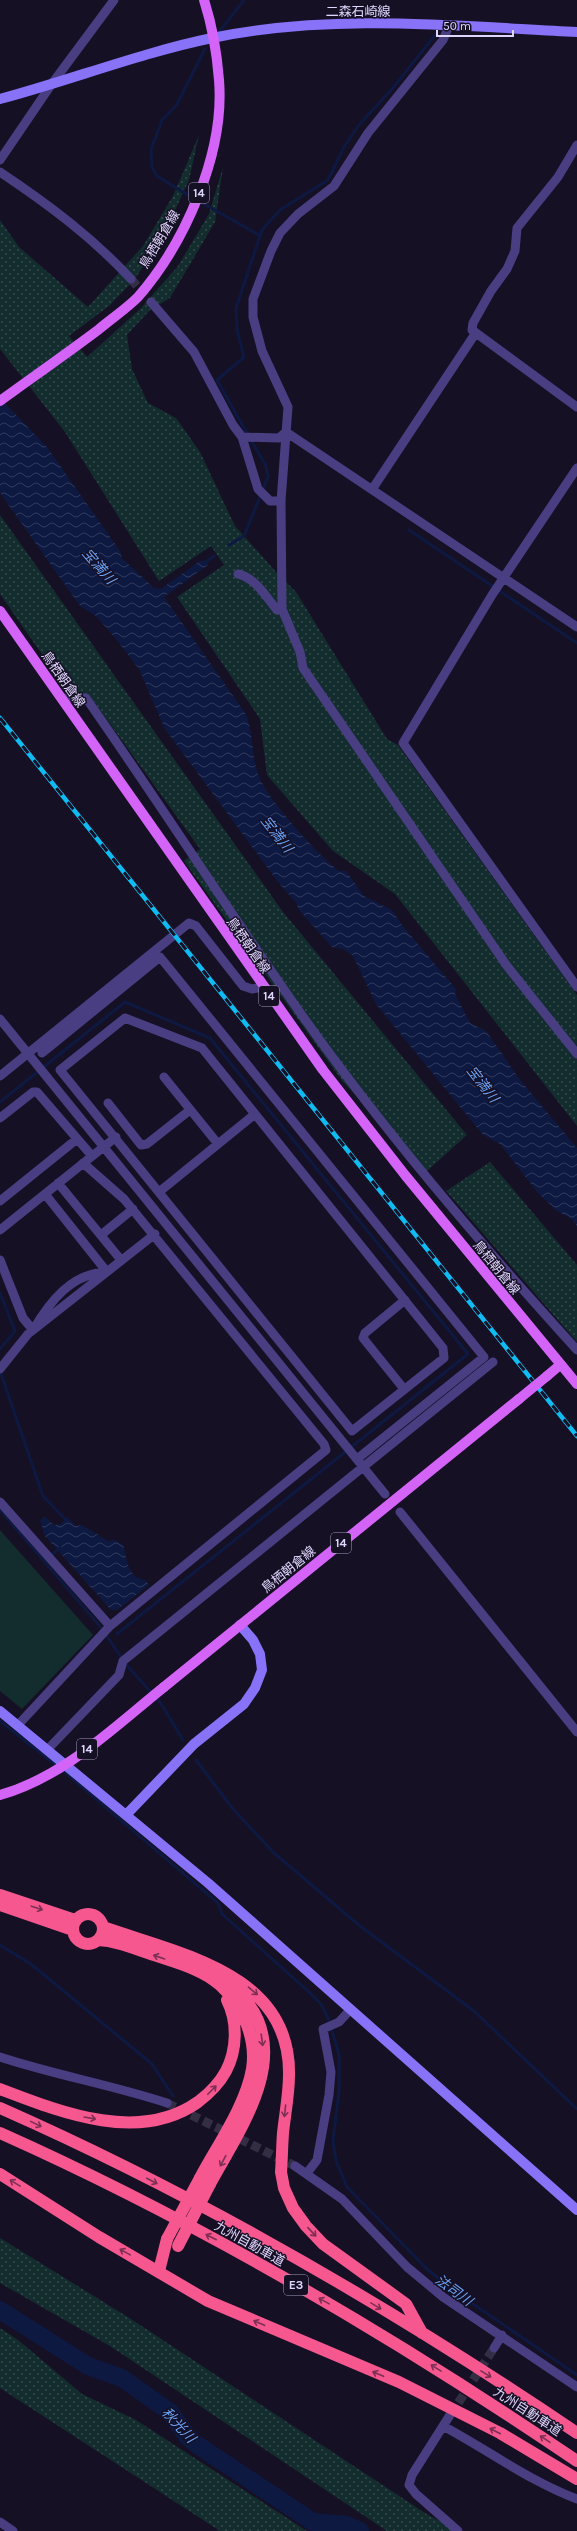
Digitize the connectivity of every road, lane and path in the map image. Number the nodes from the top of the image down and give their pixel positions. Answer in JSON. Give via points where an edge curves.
{"nodes":[{"id":1,"x":114,"y":0,"type":"edge"},
{"id":2,"x":204,"y":0,"type":"edge"},
{"id":3,"x":449,"y":26,"type":"junction"},
{"id":4,"x":577,"y":32,"type":"edge"},
{"id":5,"x":212,"y":38,"type":"junction"},
{"id":6,"x":51,"y":85,"type":"junction"},
{"id":7,"x":0,"y":99,"type":"edge"},
{"id":8,"x":577,"y":145,"type":"edge"},
{"id":9,"x":0,"y":160,"type":"edge"},
{"id":10,"x":0,"y":172,"type":"edge"},
{"id":11,"x":131,"y":279,"type":"tunnel mouth"},
{"id":12,"x":150,"y":302,"type":"tunnel mouth"},
{"id":13,"x":475,"y":334,"type":"junction"},
{"id":14,"x":0,"y":401,"type":"edge"},
{"id":15,"x":577,"y":407,"type":"edge"},
{"id":16,"x":286,"y":432,"type":"junction"},
{"id":17,"x":242,"y":437,"type":"junction"},
{"id":18,"x":577,"y":468,"type":"edge"},
{"id":19,"x":373,"y":488,"type":"junction"},
{"id":20,"x":281,"y":501,"type":"junction"},
{"id":21,"x":238,"y":574,"type":"dead end"},
{"id":22,"x":501,"y":581,"type":"junction"},
{"id":23,"x":282,"y":609,"type":"junction"},
{"id":24,"x":0,"y":611,"type":"edge"},
{"id":25,"x":577,"y":627,"type":"edge"},
{"id":26,"x":62,"y":698,"type":"junction"},
{"id":27,"x":263,"y":987,"type":"junction"},
{"id":28,"x":577,"y":987,"type":"edge"},
{"id":29,"x":115,"y":988,"type":"junction"},
{"id":30,"x":0,"y":1018,"type":"edge"},
{"id":31,"x":42,"y":1052,"type":"dead end"},
{"id":32,"x":28,"y":1053,"type":"junction"},
{"id":33,"x":577,"y":1054,"type":"edge"},
{"id":34,"x":0,"y":1076,"type":"edge"},
{"id":35,"x":164,"y":1077,"type":"dead end"},
{"id":36,"x":108,"y":1103,"type":"dead end"},
{"id":37,"x":190,"y":1110,"type":"junction"},
{"id":38,"x":255,"y":1114,"type":"junction"},
{"id":39,"x":0,"y":1118,"type":"edge"},
{"id":40,"x":116,"y":1137,"type":"junction"},
{"id":41,"x":77,"y":1139,"type":"junction"},
{"id":42,"x":218,"y":1144,"type":"junction"},
{"id":43,"x":104,"y":1147,"type":"junction"},
{"id":44,"x":92,"y":1156,"type":"junction"},
{"id":45,"x":83,"y":1163,"type":"junction"},
{"id":46,"x":58,"y":1183,"type":"junction"},
{"id":47,"x":159,"y":1192,"type":"junction"},
{"id":48,"x":45,"y":1194,"type":"junction"},
{"id":49,"x":0,"y":1201,"type":"edge"},
{"id":50,"x":133,"y":1210,"type":"junction"},
{"id":51,"x":0,"y":1230,"type":"edge"},
{"id":52,"x":155,"y":1234,"type":"junction"},
{"id":53,"x":101,"y":1235,"type":"junction"},
{"id":54,"x":0,"y":1260,"type":"edge"},
{"id":55,"x":121,"y":1260,"type":"junction"},
{"id":56,"x":107,"y":1272,"type":"junction"},
{"id":57,"x":405,"y":1300,"type":"junction"},
{"id":58,"x":33,"y":1330,"type":"junction"},
{"id":59,"x":577,"y":1350,"type":"edge"},
{"id":60,"x":493,"y":1362,"type":"dead end"},
{"id":61,"x":560,"y":1365,"type":"junction"},
{"id":62,"x":0,"y":1369,"type":"edge"},
{"id":63,"x":577,"y":1384,"type":"edge"},
{"id":64,"x":404,"y":1390,"type":"junction"},
{"id":65,"x":360,"y":1462,"type":"junction"},
{"id":66,"x":385,"y":1494,"type":"dead end"},
{"id":67,"x":0,"y":1502,"type":"edge"},
{"id":68,"x":400,"y":1512,"type":"dead end"},
{"id":69,"x":240,"y":1625,"type":"junction"},
{"id":70,"x":110,"y":1626,"type":"junction"},
{"id":71,"x":0,"y":1711,"type":"edge"},
{"id":72,"x":18,"y":1725,"type":"junction"},
{"id":73,"x":577,"y":1732,"type":"edge"},
{"id":74,"x":48,"y":1748,"type":"junction"},
{"id":75,"x":0,"y":1795,"type":"edge"},
{"id":76,"x":126,"y":1815,"type":"junction"},
{"id":77,"x":0,"y":1895,"type":"edge"},
{"id":78,"x":0,"y":1905,"type":"edge"},
{"id":79,"x":74,"y":1925,"type":"junction"},
{"id":80,"x":103,"y":1927,"type":"junction"},
{"id":81,"x":98,"y":1940,"type":"junction"},
{"id":82,"x":195,"y":1960,"type":"junction"},
{"id":83,"x":219,"y":1984,"type":"junction"},
{"id":84,"x":350,"y":2010,"type":"junction"},
{"id":85,"x":0,"y":2057,"type":"edge"},
{"id":86,"x":0,"y":2089,"type":"edge"},
{"id":87,"x":168,"y":2103,"type":"tunnel mouth"},
{"id":88,"x":0,"y":2108,"type":"edge"},
{"id":89,"x":0,"y":2133,"type":"edge"},
{"id":90,"x":295,"y":2166,"type":"tunnel mouth"},
{"id":91,"x":307,"y":2173,"type":"junction"},
{"id":92,"x":0,"y":2174,"type":"edge"},
{"id":93,"x":205,"y":2181,"type":"junction"},
{"id":94,"x":577,"y":2210,"type":"edge"},
{"id":95,"x":159,"y":2271,"type":"junction"},
{"id":96,"x":422,"y":2334,"type":"junction"},
{"id":97,"x":502,"y":2335,"type":"junction"},
{"id":98,"x":494,"y":2348,"type":"tunnel mouth"},
{"id":99,"x":577,"y":2387,"type":"edge"},
{"id":100,"x":450,"y":2415,"type":"tunnel mouth"},
{"id":101,"x":443,"y":2426,"type":"junction"},
{"id":102,"x":577,"y":2433,"type":"edge"},
{"id":103,"x":577,"y":2461,"type":"edge"},
{"id":104,"x":577,"y":2479,"type":"edge"},
{"id":105,"x":577,"y":2499,"type":"edge"},
{"id":106,"x":0,"y":2522,"type":"edge"},
{"id":107,"x":13,"y":2531,"type":"edge"},
{"id":108,"x":458,"y":2531,"type":"edge"}],
"edges":[{"from":1,"to":6,"type":"street"},
{"from":2,"to":5,"type":"main road","name":"鳥栖朝倉線","number":"14"},
{"from":3,"to":4,"type":"street","name":"二森石崎線"},
{"from":3,"to":5,"type":"street","name":"二森石崎線","via":[[351,23],[294,26]]},
{"from":3,"to":16,"type":"street","via":[[443,40],[368,133],[334,186],[298,214],[280,233],[271,251],[253,299],[253,317],[262,352],[288,407]]},
{"from":5,"to":6,"type":"street","name":"二森石崎線"},
{"from":5,"to":14,"type":"main road","name":"鳥栖朝倉線","number":"14","via":[[219,81],[212,150],[202,186],[186,223],[165,260],[137,297],[79,344]]},
{"from":6,"to":7,"type":"street","name":"二森石崎線"},
{"from":6,"to":9,"type":"street"},
{"from":8,"to":13,"type":"street","via":[[558,177],[517,228],[515,251],[507,269],[473,323],[472,330]]},
{"from":10,"to":11,"type":"street","via":[[72,223],[108,254]]},
{"from":12,"to":17,"type":"street","via":[[194,352]]},
{"from":13,"to":15,"type":"street"},
{"from":13,"to":19,"type":"street"},
{"from":16,"to":17,"type":"street","via":[[279,438]]},
{"from":16,"to":19,"type":"street"},
{"from":16,"to":20,"type":"street"},
{"from":17,"to":20,"type":"street","via":[[258,489],[270,501]]},
{"from":18,"to":22,"type":"street"},
{"from":19,"to":22,"type":"street"},
{"from":20,"to":23,"type":"street"},
{"from":21,"to":23,"type":"street","via":[[255,583],[277,610]]},
{"from":22,"to":25,"type":"street"},
{"from":22,"to":28,"type":"street","via":[[403,743]]},
{"from":23,"to":33,"type":"street","via":[[300,652],[303,668],[507,966]]},
{"from":24,"to":26,"type":"main road","name":"鳥栖朝倉線","number":"14"},
{"from":26,"to":27,"type":"main road","name":"鳥栖朝倉線","number":"14"},
{"from":26,"to":59,"type":"street","via":[[86,698],[299,1011],[419,1168]]},
{"from":27,"to":29,"type":"street","via":[[252,989],[243,986],[196,926],[189,923]]},
{"from":27,"to":61,"type":"main road","name":"鳥栖朝倉線","number":"14","via":[[369,1130]]},
{"from":29,"to":31,"type":"street"},
{"from":29,"to":32,"type":"street"},
{"from":29,"to":65,"type":"street","via":[[160,957],[484,1357]]},
{"from":30,"to":32,"type":"street"},
{"from":32,"to":34,"type":"street"},
{"from":32,"to":43,"type":"street"},
{"from":35,"to":37,"type":"street"},
{"from":36,"to":37,"type":"street","via":[[141,1145],[147,1144]]},
{"from":37,"to":42,"type":"street"},
{"from":38,"to":40,"type":"street","via":[[202,1048],[125,1018],[60,1070]]},
{"from":38,"to":42,"type":"street"},
{"from":38,"to":57,"type":"street"},
{"from":39,"to":41,"type":"street","via":[[33,1092],[37,1092]]},
{"from":40,"to":43,"type":"street"},
{"from":40,"to":47,"type":"street"},
{"from":41,"to":44,"type":"street"},
{"from":41,"to":49,"type":"street"},
{"from":42,"to":47,"type":"street"},
{"from":43,"to":44,"type":"street"},
{"from":43,"to":65,"type":"street"},
{"from":44,"to":45,"type":"street"},
{"from":45,"to":46,"type":"street"},
{"from":45,"to":50,"type":"street"},
{"from":46,"to":48,"type":"street"},
{"from":46,"to":53,"type":"street"},
{"from":47,"to":64,"type":"street","via":[[352,1431]]},
{"from":48,"to":51,"type":"street"},
{"from":48,"to":56,"type":"street"},
{"from":50,"to":52,"type":"street"},
{"from":50,"to":53,"type":"street"},
{"from":52,"to":55,"type":"street"},
{"from":52,"to":70,"type":"street","via":[[324,1444],[326,1450]]},
{"from":53,"to":55,"type":"street"},
{"from":54,"to":58,"type":"street","via":[[23,1318]]},
{"from":55,"to":56,"type":"street"},
{"from":56,"to":58,"type":"street"},
{"from":57,"to":64,"type":"street","via":[[445,1353],[444,1358]]},
{"from":57,"to":64,"type":"street","via":[[365,1333],[363,1338]]},
{"from":58,"to":62,"type":"street"},
{"from":60,"to":65,"type":"street"},
{"from":61,"to":63,"type":"main road"},
{"from":61,"to":69,"type":"main road","name":"鳥栖朝倉線","number":"14","bridge":true},
{"from":65,"to":66,"type":"street"},
{"from":65,"to":74,"type":"street","via":[[123,1661],[119,1675]]},
{"from":67,"to":70,"type":"street"},
{"from":68,"to":73,"type":"street"},
{"from":69,"to":75,"type":"main road","name":"鳥栖朝倉線","number":"14","bridge":true,"via":[[86,1750],[49,1776]]},
{"from":69,"to":76,"type":"street","via":[[253,1640],[260,1654],[262,1670],[255,1688],[244,1704],[194,1744]]},
{"from":70,"to":72,"type":"street"},
{"from":71,"to":72,"type":"street"},
{"from":72,"to":74,"type":"street"},
{"from":74,"to":76,"type":"street"},
{"from":76,"to":84,"type":"street","via":[[208,1883]]},
{"from":77,"to":79,"type":"highway","one_way":true},
{"from":78,"to":79,"type":"highway"},
{"from":79,"to":80,"type":"highway","via":[[83,1914],[94,1914]]},
{"from":79,"to":81,"type":"highway","via":[[76,1939],[85,1944]]},
{"from":80,"to":81,"type":"highway"},
{"from":80,"to":82,"type":"highway"},
{"from":83,"to":81,"type":"highway","one_way":true,"via":[[188,1967],[113,1941]]},
{"from":82,"to":93,"type":"highway","one_way":true,"via":[[222,1977],[247,2002],[263,2038],[263,2069],[252,2104]]},
{"from":82,"to":96,"type":"highway","one_way":true,"via":[[222,1970],[254,1990],[280,2027],[289,2075],[281,2172],[284,2188],[293,2208],[323,2244],[406,2304]]},
{"from":86,"to":83,"type":"highway","one_way":true,"via":[[62,2111],[116,2122],[170,2117],[189,2108],[221,2082],[231,2061],[234,2037],[233,2012]]},
{"from":83,"to":93,"type":"highway","via":[[244,2016],[252,2043],[252,2069],[243,2097]]},
{"from":84,"to":91,"type":"street","via":[[339,2022],[323,2029],[331,2072],[329,2095],[319,2153]]},
{"from":84,"to":94,"type":"street"},
{"from":85,"to":87,"type":"street"},
{"from":88,"to":96,"type":"highway","name":"九州自動車道","number":"E3","one_way":true,"via":[[135,2172],[232,2223]]},
{"from":103,"to":89,"type":"highway","name":"九州自動車道","number":"E3","one_way":true,"via":[[436,2368],[221,2242]]},
{"from":90,"to":91,"type":"street"},
{"from":91,"to":97,"type":"street","via":[[342,2199],[407,2267],[443,2297]]},
{"from":95,"to":92,"type":"highway","one_way":true,"via":[[99,2237]]},
{"from":93,"to":95,"type":"highway","bridge":true,"via":[[178,2246]]},
{"from":93,"to":95,"type":"highway","bridge":true,"via":[[166,2239]]},
{"from":104,"to":95,"type":"highway","one_way":true,"via":[[500,2433],[406,2386],[208,2301]]},
{"from":96,"to":102,"type":"highway","name":"九州自動車道","number":"E3","one_way":true},
{"from":97,"to":98,"type":"street"},
{"from":97,"to":99,"type":"street"},
{"from":100,"to":101,"type":"street"},
{"from":101,"to":105,"type":"street","via":[[546,2487]]},
{"from":101,"to":108,"type":"street","via":[[412,2475],[409,2485]]},
{"from":106,"to":107,"type":"street"}]}
